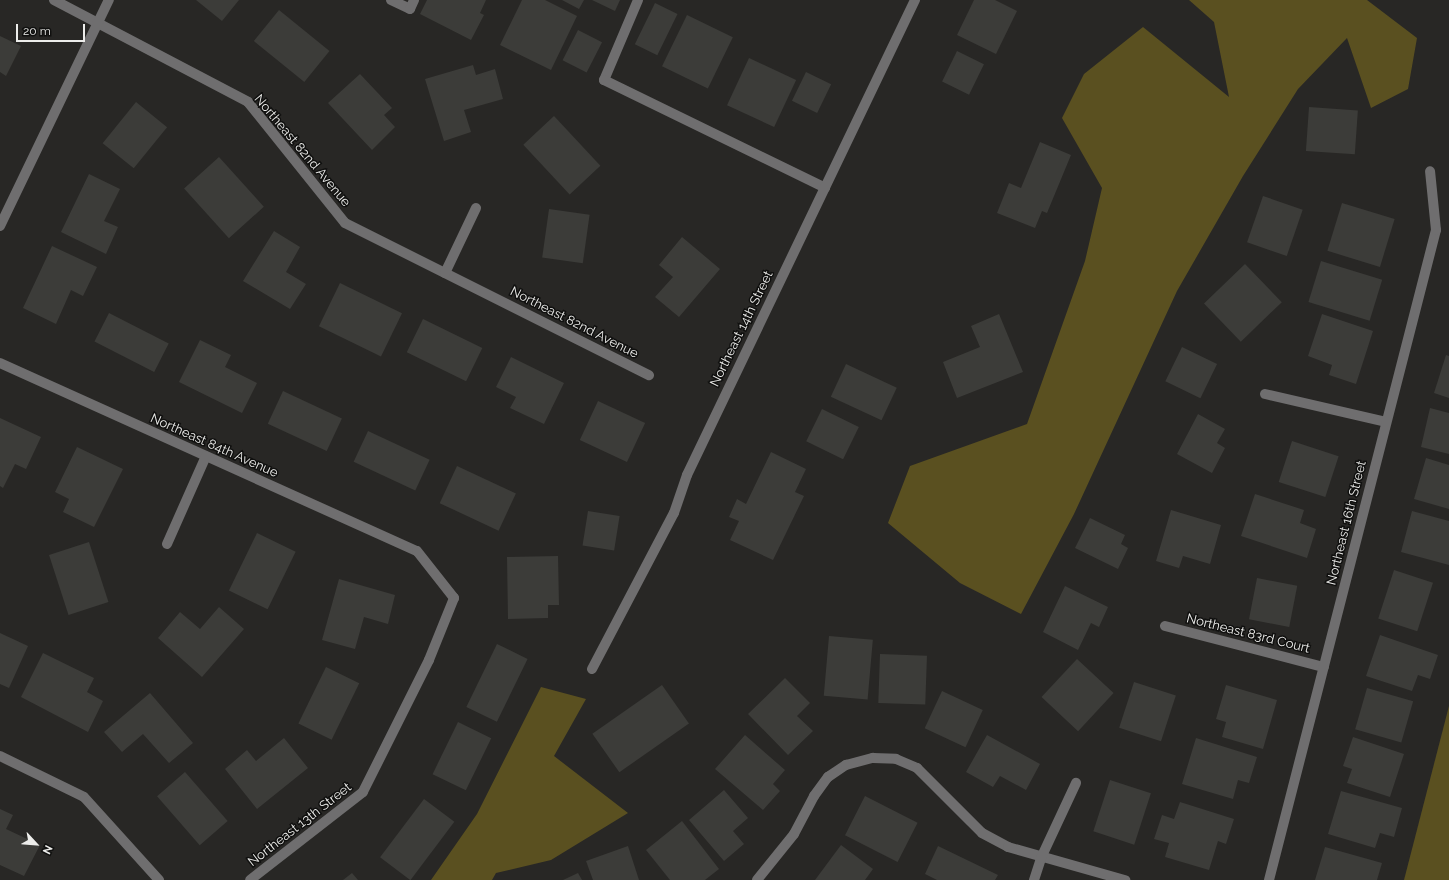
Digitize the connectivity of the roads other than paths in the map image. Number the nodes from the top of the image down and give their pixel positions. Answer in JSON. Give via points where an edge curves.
{"nodes":[{"id":1,"x":54,"y":0,"type":"edge"},
{"id":2,"x":109,"y":0,"type":"edge"},
{"id":3,"x":391,"y":0,"type":"edge"},
{"id":4,"x":414,"y":0,"type":"edge"},
{"id":5,"x":638,"y":0,"type":"edge"},
{"id":6,"x":915,"y":0,"type":"edge"},
{"id":7,"x":99,"y":22,"type":"junction"},
{"id":8,"x":1430,"y":171,"type":"dead end"},
{"id":9,"x":825,"y":188,"type":"junction"},
{"id":10,"x":476,"y":208,"type":"dead end"},
{"id":11,"x":0,"y":226,"type":"edge"},
{"id":12,"x":445,"y":273,"type":"junction"},
{"id":13,"x":0,"y":363,"type":"edge"},
{"id":14,"x":649,"y":375,"type":"dead end"},
{"id":15,"x":1265,"y":394,"type":"dead end"},
{"id":16,"x":1386,"y":422,"type":"junction"},
{"id":17,"x":206,"y":456,"type":"junction"},
{"id":18,"x":167,"y":544,"type":"dead end"},
{"id":19,"x":417,"y":551,"type":"joint"},
{"id":20,"x":1165,"y":626,"type":"dead end"},
{"id":21,"x":1324,"y":667,"type":"junction"},
{"id":22,"x":592,"y":669,"type":"dead end"},
{"id":23,"x":0,"y":756,"type":"edge"},
{"id":24,"x":1076,"y":783,"type":"dead end"},
{"id":25,"x":1041,"y":858,"type":"junction"},
{"id":26,"x":159,"y":880,"type":"edge"},
{"id":27,"x":250,"y":880,"type":"edge"},
{"id":28,"x":756,"y":880,"type":"edge"},
{"id":29,"x":1034,"y":880,"type":"edge"},
{"id":30,"x":1125,"y":880,"type":"edge"},
{"id":31,"x":1269,"y":880,"type":"edge"}],
"edges":[{"from":1,"to":7,"type":"street","name":"Northeast 82nd Avenue"},
{"from":2,"to":7,"type":"street"},
{"from":3,"to":4,"type":"street","via":[[410,9]]},
{"from":5,"to":9,"type":"street","via":[[604,80]]},
{"from":6,"to":9,"type":"street","name":"Northeast 14th Street"},
{"from":7,"to":11,"type":"street"},
{"from":7,"to":12,"type":"street","name":"Northeast 82nd Avenue","via":[[248,102],[345,223]]},
{"from":8,"to":16,"type":"street","name":"Northeast 16th Street","via":[[1436,230]]},
{"from":9,"to":22,"type":"street","name":"Northeast 14th Street","via":[[687,475],[674,513]]},
{"from":10,"to":12,"type":"street"},
{"from":12,"to":14,"type":"street","name":"Northeast 82nd Avenue"},
{"from":13,"to":17,"type":"street","name":"Northeast 84th Avenue"},
{"from":15,"to":16,"type":"street"},
{"from":16,"to":21,"type":"street","name":"Northeast 16th Street"},
{"from":17,"to":18,"type":"street"},
{"from":17,"to":19,"type":"street","name":"Northeast 84th Avenue"},
{"from":19,"to":27,"type":"street","name":"Northeast 13th Street","via":[[454,598],[429,660],[363,792]]},
{"from":20,"to":21,"type":"street","name":"Northeast 83rd Court"},
{"from":21,"to":31,"type":"street","name":"Northeast 16th Street"},
{"from":23,"to":26,"type":"street","via":[[84,797]]},
{"from":24,"to":25,"type":"street"},
{"from":25,"to":28,"type":"street","via":[[1008,847],[982,833],[917,768],[896,759],[873,758],[846,765],[828,777],[814,796],[794,834]]},
{"from":25,"to":29,"type":"street"},
{"from":25,"to":30,"type":"street"}]}
